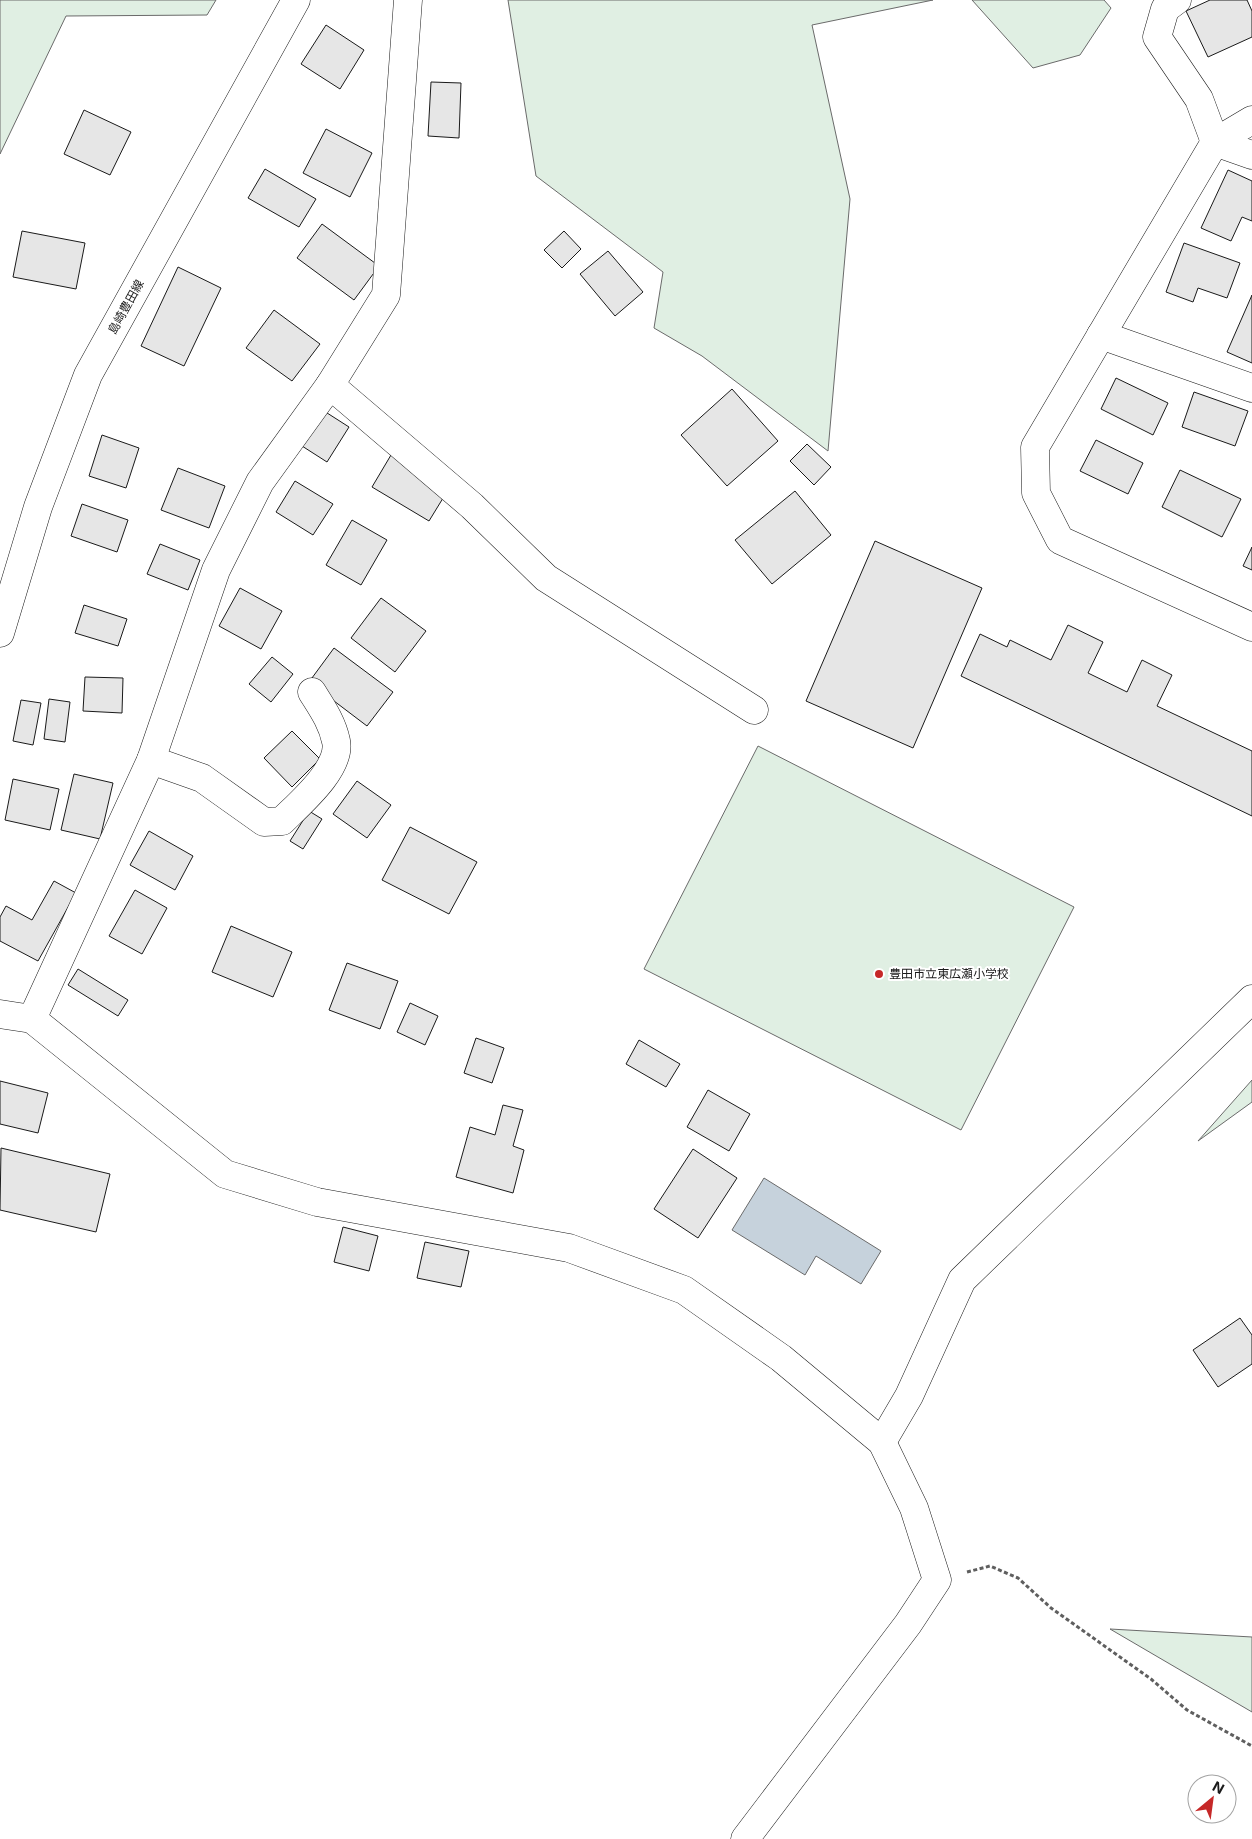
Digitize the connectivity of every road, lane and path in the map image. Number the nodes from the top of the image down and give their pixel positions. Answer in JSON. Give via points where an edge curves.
{"nodes":[{"id":1,"x":296,"y":0,"type":"edge"},
{"id":2,"x":408,"y":0,"type":"edge"},
{"id":3,"x":1177,"y":0,"type":"edge"},
{"id":4,"x":1252,"y":120,"type":"edge"},
{"id":5,"x":1215,"y":142,"type":"junction"},
{"id":6,"x":1252,"y":154,"type":"edge"},
{"id":7,"x":1101,"y":335,"type":"junction"},
{"id":8,"x":330,"y":385,"type":"junction"},
{"id":9,"x":1252,"y":388,"type":"edge"},
{"id":10,"x":1252,"y":627,"type":"edge"},
{"id":11,"x":0,"y":633,"type":"edge"},
{"id":12,"x":312,"y":692,"type":"dead end"},
{"id":13,"x":754,"y":710,"type":"dead end"},
{"id":14,"x":151,"y":760,"type":"junction"},
{"id":15,"x":1252,"y":999,"type":"edge"},
{"id":16,"x":0,"y":1014,"type":"edge"},
{"id":17,"x":32,"y":1019,"type":"junction"},
{"id":18,"x":882,"y":1442,"type":"junction"},
{"id":19,"x":937,"y":1580,"type":"junction"},
{"id":20,"x":1252,"y":1746,"type":"edge"},
{"id":21,"x":745,"y":1839,"type":"edge"}],
"edges":[{"from":1,"to":11,"type":"street","name":"島崎豊田線","via":[[88,376],[38,506]]},
{"from":2,"to":8,"type":"street","via":[[386,295]]},
{"from":3,"to":5,"type":"street","via":[[1165,9],[1157,37],[1199,99]]},
{"from":4,"to":5,"type":"street"},
{"from":5,"to":6,"type":"street"},
{"from":5,"to":7,"type":"street"},
{"from":7,"to":9,"type":"street"},
{"from":7,"to":10,"type":"street","via":[[1035,447],[1036,492],[1060,540]]},
{"from":8,"to":13,"type":"street","via":[[472,506],[546,578]]},
{"from":8,"to":14,"type":"street","via":[[260,482],[216,570]]},
{"from":12,"to":14,"type":"street","via":[[330,720],[337,743],[333,764],[282,821],[264,822],[202,778]]},
{"from":14,"to":17,"type":"street"},
{"from":15,"to":18,"type":"street","via":[[962,1280],[909,1396]]},
{"from":16,"to":17,"type":"street"},
{"from":17,"to":18,"type":"street","via":[[225,1174],[317,1202],[569,1248],[684,1290],[781,1358]]},
{"from":18,"to":19,"type":"street","via":[[914,1508]]},
{"from":19,"to":20,"type":"path","via":[[990,1566],[1018,1578],[1051,1608],[1151,1679],[1187,1710]]},
{"from":19,"to":21,"type":"street","via":[[908,1624]]}]}
